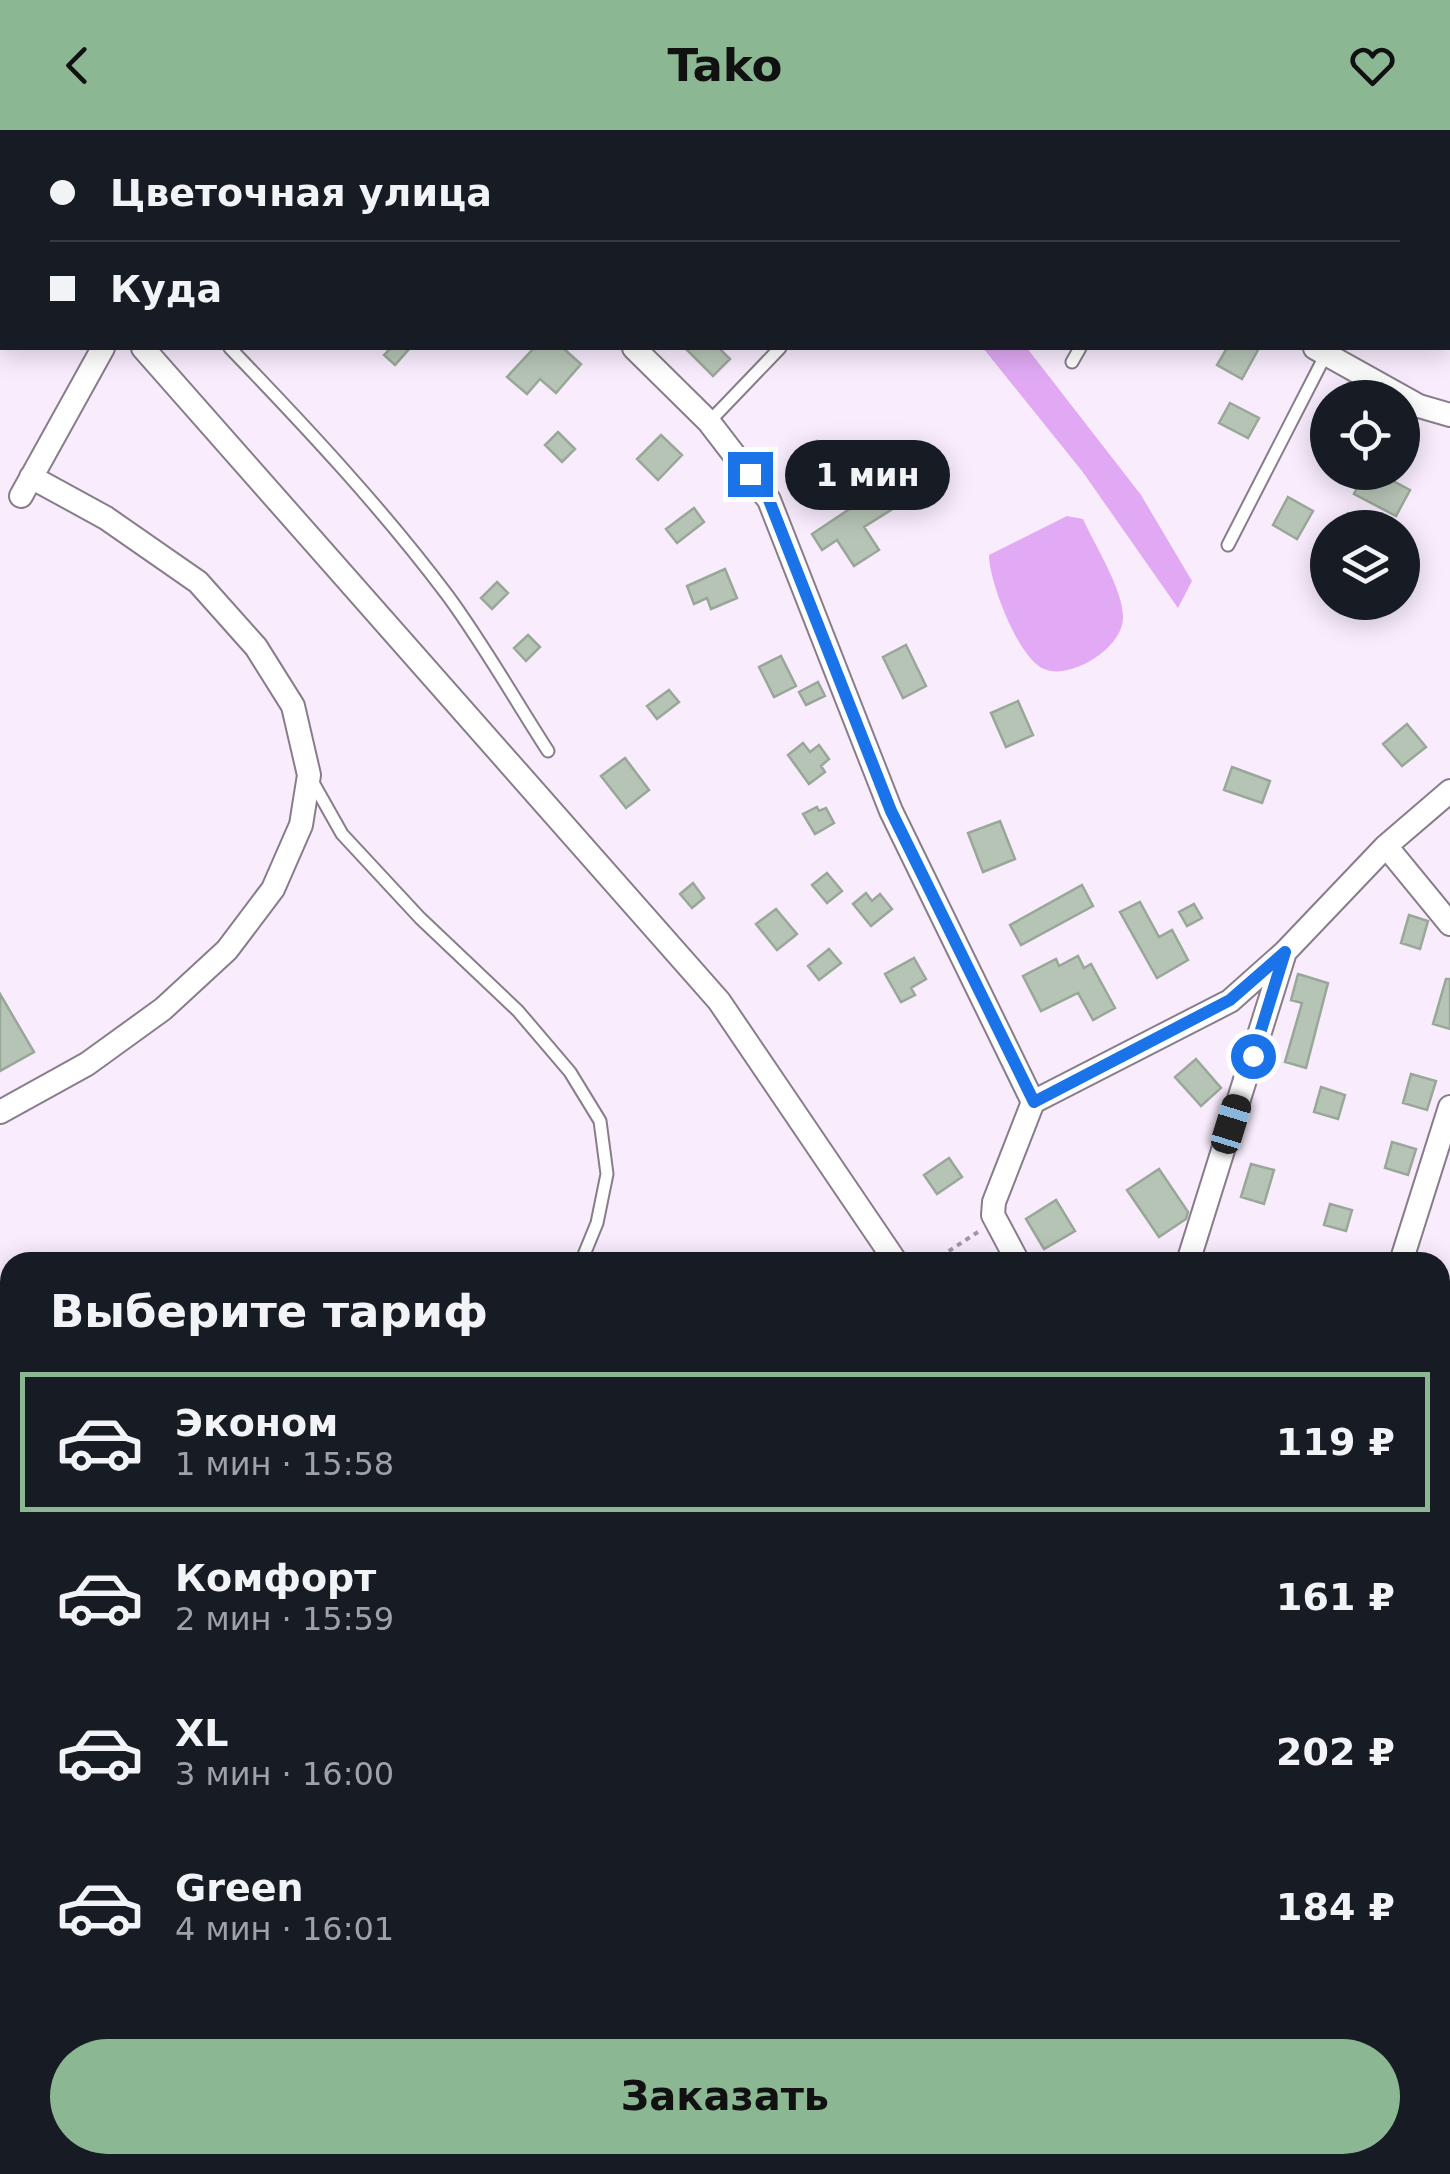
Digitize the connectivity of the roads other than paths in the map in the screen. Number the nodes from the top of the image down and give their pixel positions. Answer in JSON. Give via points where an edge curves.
{"nodes":[{"id":1,"x":102,"y":350,"type":"edge"},
{"id":2,"x":145,"y":350,"type":"edge"},
{"id":3,"x":232,"y":350,"type":"edge"},
{"id":4,"x":636,"y":350,"type":"edge"},
{"id":5,"x":778,"y":350,"type":"edge"},
{"id":6,"x":1079,"y":350,"type":"edge"},
{"id":7,"x":1321,"y":351,"type":"edge"},
{"id":8,"x":1072,"y":362,"type":"dead end"},
{"id":9,"x":1449,"y":415,"type":"edge"},
{"id":10,"x":710,"y":422,"type":"junction"},
{"id":11,"x":1228,"y":545,"type":"dead end"},
{"id":12,"x":548,"y":751,"type":"dead end"},
{"id":13,"x":309,"y":776,"type":"junction"},
{"id":14,"x":1450,"y":791,"type":"edge"},
{"id":15,"x":1386,"y":846,"type":"junction"},
{"id":16,"x":1450,"y":924,"type":"edge"},
{"id":17,"x":1285,"y":952,"type":"junction"},
{"id":18,"x":1034,"y":1102,"type":"junction"},
{"id":19,"x":1450,"y":1107,"type":"edge"},
{"id":20,"x":0,"y":1112,"type":"edge"},
{"id":21,"x":585,"y":1252,"type":"edge"},
{"id":22,"x":889,"y":1252,"type":"edge"},
{"id":23,"x":1013,"y":1252,"type":"edge"},
{"id":24,"x":1191,"y":1252,"type":"edge"},
{"id":25,"x":1405,"y":1252,"type":"edge"}],
"edges":[{"from":1,"to":13,"type":"street","via":[[26,487],[106,518],[198,582],[256,647],[293,706]]},
{"from":2,"to":22,"type":"street","via":[[720,1001]]},
{"from":3,"to":12,"type":"lane","via":[[407,542]]},
{"from":4,"to":10,"type":"street"},
{"from":5,"to":10,"type":"lane"},
{"from":6,"to":8,"type":"lane"},
{"from":7,"to":9,"type":"street","via":[[1419,406]]},
{"from":7,"to":11,"type":"lane"},
{"from":10,"to":18,"type":"street","via":[[769,500],[891,811]]},
{"from":13,"to":20,"type":"street","via":[[301,825],[273,889],[227,950],[163,1009],[87,1064]]},
{"from":13,"to":21,"type":"lane","via":[[342,834],[518,1011],[570,1072],[600,1121],[607,1174]]},
{"from":14,"to":15,"type":"street"},
{"from":15,"to":16,"type":"street"},
{"from":15,"to":17,"type":"street"},
{"from":17,"to":18,"type":"street","via":[[1230,1000]]},
{"from":17,"to":24,"type":"street"},
{"from":18,"to":23,"type":"street","via":[[994,1207]]},
{"from":19,"to":25,"type":"street"}]}
